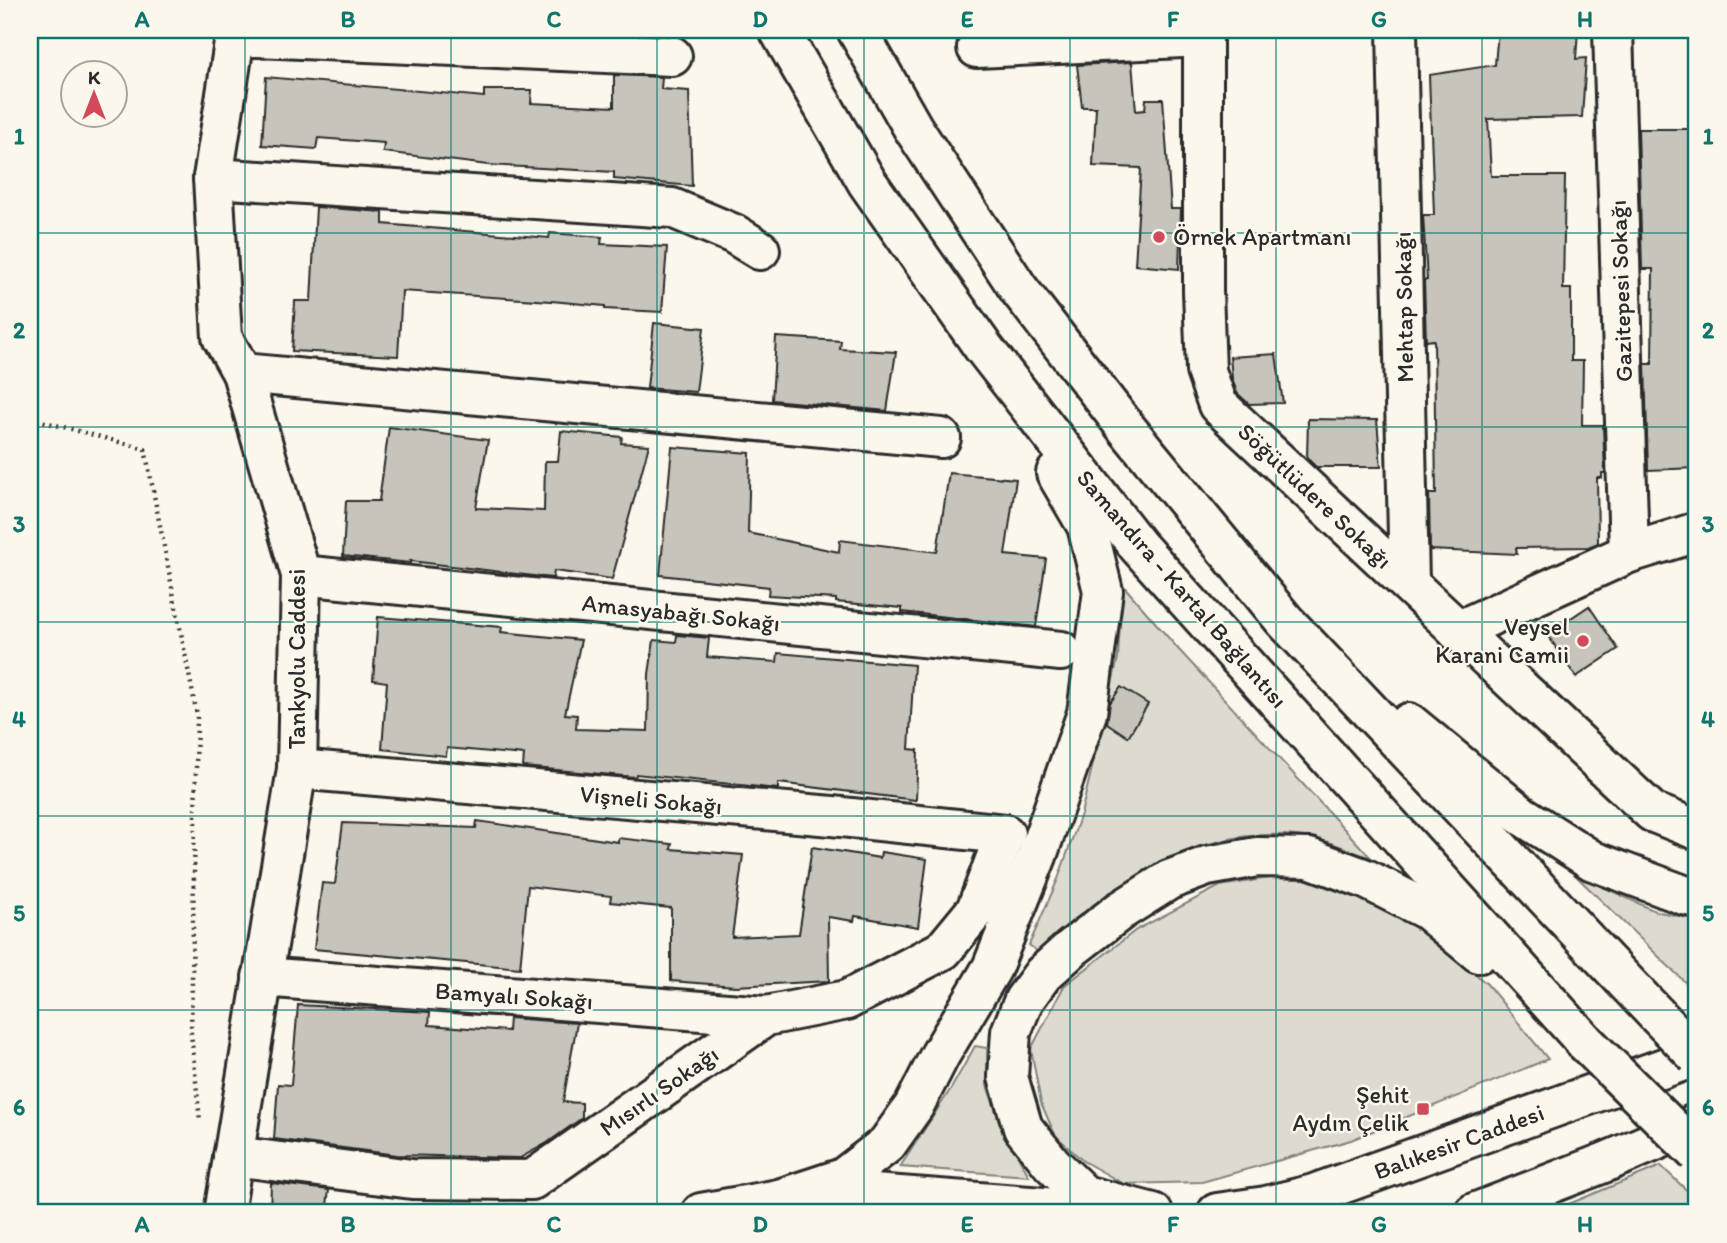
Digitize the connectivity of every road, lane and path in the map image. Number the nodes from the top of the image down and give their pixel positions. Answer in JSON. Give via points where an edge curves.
{"nodes":[{"id":1,"x":779,"y":30,"type":"edge"},
{"id":2,"x":857,"y":30,"type":"edge"},
{"id":3,"x":1397,"y":30,"type":"edge"},
{"id":4,"x":1613,"y":30,"type":"edge"},
{"id":5,"x":235,"y":33,"type":"edge"},
{"id":6,"x":1203,"y":34,"type":"edge"},
{"id":7,"x":977,"y":48,"type":"dead end"},
{"id":8,"x":672,"y":56,"type":"dead end"},
{"id":9,"x":213,"y":178,"type":"junction"},
{"id":10,"x":760,"y":250,"type":"dead end"},
{"id":11,"x":982,"y":347,"type":"junction"},
{"id":12,"x":242,"y":373,"type":"junction"},
{"id":13,"x":30,"y":418,"type":"edge"},
{"id":14,"x":941,"y":438,"type":"dead end"},
{"id":15,"x":1697,"y":532,"type":"edge"},
{"id":16,"x":1629,"y":553,"type":"junction"},
{"id":17,"x":301,"y":575,"type":"junction"},
{"id":18,"x":1409,"y":583,"type":"junction"},
{"id":19,"x":1284,"y":620,"type":"junction"},
{"id":20,"x":1458,"y":631,"type":"junction"},
{"id":21,"x":1061,"y":651,"type":"dead end"},
{"id":22,"x":297,"y":769,"type":"junction"},
{"id":23,"x":1697,"y":830,"type":"edge"},
{"id":24,"x":1005,"y":834,"type":"joint"},
{"id":25,"x":1697,"y":898,"type":"edge"},
{"id":26,"x":262,"y":977,"type":"junction"},
{"id":27,"x":766,"y":1016,"type":"junction"},
{"id":28,"x":1585,"y":1042,"type":"junction"},
{"id":29,"x":1697,"y":1056,"type":"edge"},
{"id":30,"x":1697,"y":1123,"type":"edge"},
{"id":31,"x":201,"y":1128,"type":"dead end"},
{"id":32,"x":1697,"y":1153,"type":"edge"},
{"id":33,"x":233,"y":1156,"type":"junction"},
{"id":34,"x":779,"y":1199,"type":"junction"},
{"id":35,"x":225,"y":1213,"type":"edge"},
{"id":36,"x":701,"y":1213,"type":"edge"},
{"id":37,"x":1133,"y":1213,"type":"edge"},
{"id":38,"x":1153,"y":1213,"type":"edge"},
{"id":39,"x":1217,"y":1213,"type":"edge"},
{"id":40,"x":1474,"y":1213,"type":"edge"}],
"edges":[{"from":1,"to":11,"type":"main road","name":"Samandıra - Kartal Bağlantısı","via":[[867,182]]},
{"from":2,"to":19,"type":"main road","via":[[913,128],[1018,288]]},
{"from":3,"to":18,"type":"main road","name":"Mehtap Sokağı"},
{"from":4,"to":16,"type":"main road","name":"Gazitepesi Sokağı"},
{"from":5,"to":8,"type":"main road"},
{"from":5,"to":9,"type":"main road","name":"Tankyolu Caddesi"},
{"from":6,"to":7,"type":"main road"},
{"from":6,"to":18,"type":"main road","name":"Söğütlüdere Sokağı","via":[[1206,371],[1218,405]]},
{"from":9,"to":10,"type":"main road","via":[[672,208]]},
{"from":9,"to":12,"type":"main road","name":"Tankyolu Caddesi","via":[[222,337]]},
{"from":11,"to":28,"type":"main road","name":"Samandıra - Kartal Bağlantısı","via":[[1138,546]]},
{"from":11,"to":34,"type":"main road","via":[[1087,526],[1103,591],[1087,713],[992,968],[914,1106],[887,1144],[843,1178]]},
{"from":12,"to":14,"type":"main road"},
{"from":12,"to":17,"type":"main road","name":"Tankyolu Caddesi"},
{"from":13,"to":31,"type":"path","via":[[145,449],[197,715],[191,1033]]},
{"from":15,"to":16,"type":"main road"},
{"from":16,"to":20,"type":"main road"},
{"from":17,"to":21,"type":"main road","name":"Amasyabağı Sokağı"},
{"from":17,"to":22,"type":"main road","name":"Tankyolu Caddesi"},
{"from":18,"to":20,"type":"main road","name":"Söğütlüdere Sokağı"},
{"from":19,"to":25,"type":"main road","via":[[1521,815],[1593,861]]},
{"from":19,"to":29,"type":"main road","bridge":true},
{"from":20,"to":23,"type":"main road","name":"Söğütlüdere Sokağı","via":[[1652,812]]},
{"from":22,"to":24,"type":"main road","name":"Vişneli Sokağı"},
{"from":22,"to":26,"type":"main road","name":"Tankyolu Caddesi"},
{"from":24,"to":27,"type":"main road","name":"Mısırlı Sokağı","via":[[976,910],[943,950],[848,1000]]},
{"from":26,"to":27,"type":"main road","name":"Bamyalı Sokağı"},
{"from":26,"to":33,"type":"main road","name":"Tankyolu Caddesi"},
{"from":27,"to":33,"type":"main road","name":"Mısırlı Sokağı","via":[[532,1180],[412,1179]]},
{"from":28,"to":32,"type":"main road","bridge":true},
{"from":28,"to":38,"type":"main road","via":[[1427,910],[1366,879],[1310,858],[1257,857],[1207,866],[1169,880],[1120,911],[1043,974],[1024,1000],[1011,1032],[1008,1077],[1023,1128],[1084,1195]]},
{"from":29,"to":39,"type":"main road","name":"Balıkesir Caddesi","via":[[1314,1194]]},
{"from":30,"to":40,"type":"main road"},
{"from":33,"to":35,"type":"main road","name":"Tankyolu Caddesi"},
{"from":34,"to":36,"type":"main road"},
{"from":34,"to":37,"type":"main road","via":[[860,1193]]}]}
